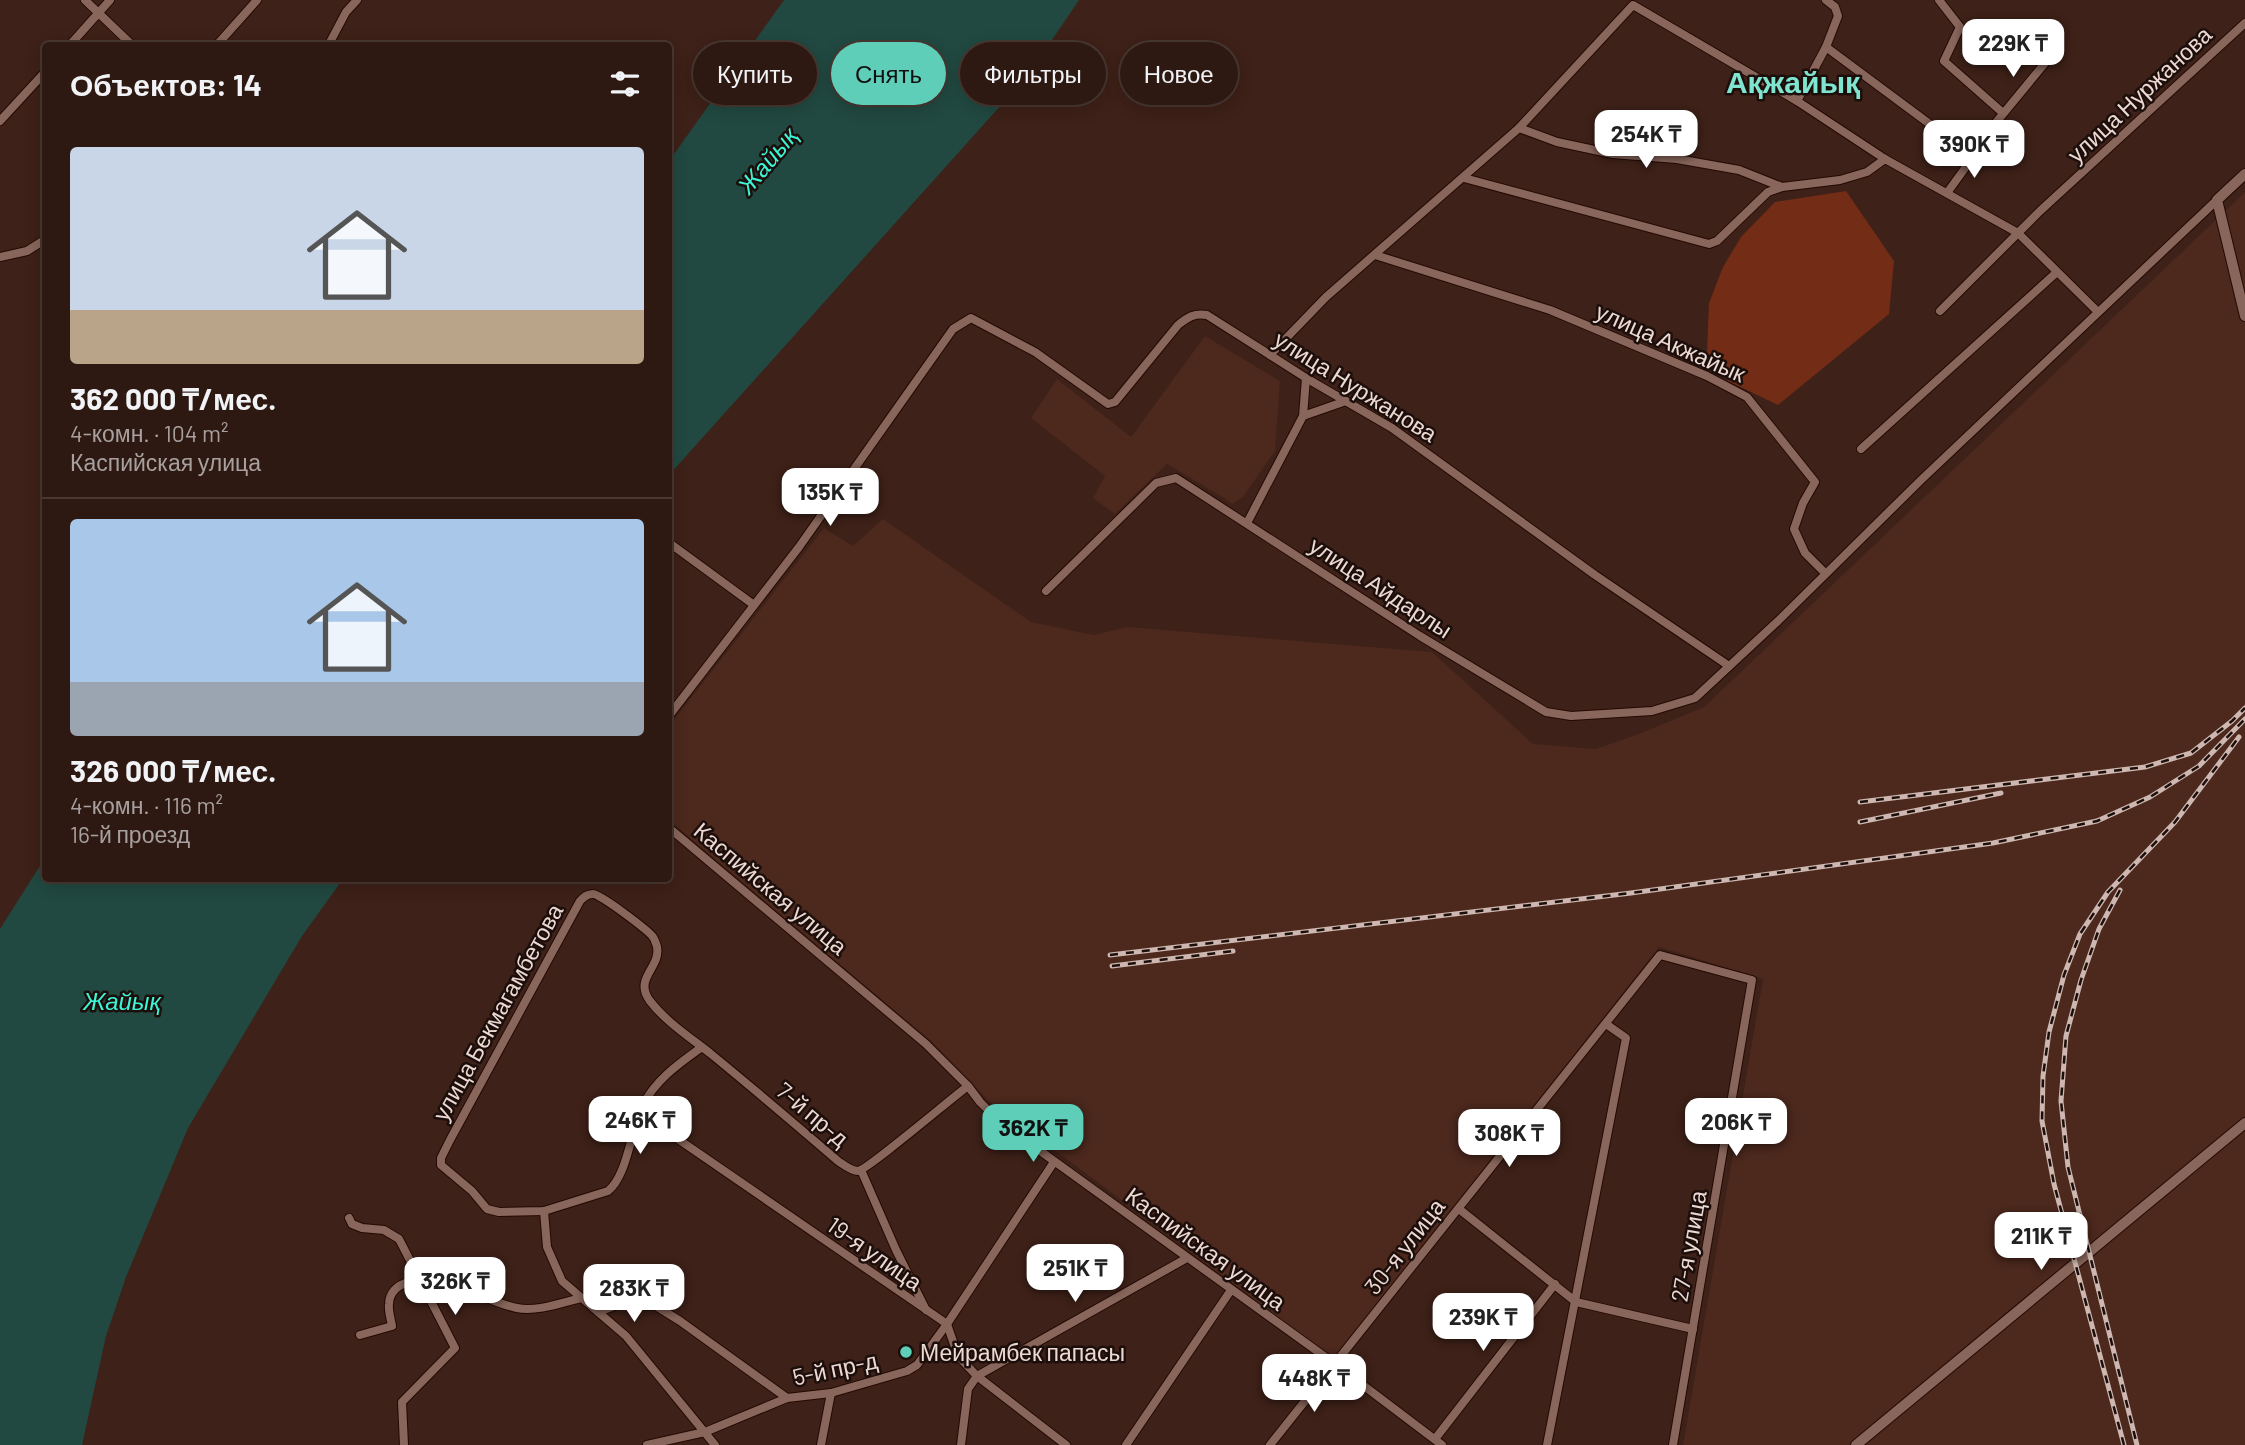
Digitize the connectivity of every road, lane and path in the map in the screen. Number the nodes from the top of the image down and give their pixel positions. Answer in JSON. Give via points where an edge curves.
{"nodes":[{"id":1,"x":85,"y":0,"type":"edge"},
{"id":2,"x":110,"y":0,"type":"edge"},
{"id":3,"x":257,"y":0,"type":"edge"},
{"id":4,"x":357,"y":0,"type":"edge"},
{"id":5,"x":1826,"y":0,"type":"edge"},
{"id":6,"x":1939,"y":0,"type":"edge"},
{"id":7,"x":1633,"y":3,"type":"edge"},
{"id":8,"x":99,"y":13,"type":"junction"},
{"id":9,"x":2245,"y":23,"type":"edge"},
{"id":10,"x":73,"y":42,"type":"edge"},
{"id":11,"x":129,"y":42,"type":"edge"},
{"id":12,"x":220,"y":42,"type":"edge"},
{"id":13,"x":330,"y":42,"type":"edge"},
{"id":14,"x":1826,"y":47,"type":"junction"},
{"id":15,"x":2045,"y":64,"type":"dead end"},
{"id":16,"x":42,"y":75,"type":"edge"},
{"id":17,"x":1797,"y":101,"type":"junction"},
{"id":18,"x":2003,"y":113,"type":"junction"},
{"id":19,"x":0,"y":121,"type":"edge"},
{"id":20,"x":1519,"y":128,"type":"junction"},
{"id":21,"x":1970,"y":154,"type":"junction"},
{"id":22,"x":1885,"y":159,"type":"junction"},
{"id":23,"x":2245,"y":174,"type":"edge"},
{"id":24,"x":1464,"y":178,"type":"junction"},
{"id":25,"x":1783,"y":187,"type":"junction"},
{"id":26,"x":1947,"y":193,"type":"junction"},
{"id":27,"x":2217,"y":200,"type":"junction"},
{"id":28,"x":2018,"y":233,"type":"junction"},
{"id":29,"x":42,"y":242,"type":"edge"},
{"id":30,"x":1375,"y":255,"type":"junction"},
{"id":31,"x":0,"y":257,"type":"edge"},
{"id":32,"x":2057,"y":272,"type":"junction"},
{"id":33,"x":1940,"y":312,"type":"dead end"},
{"id":34,"x":2098,"y":312,"type":"junction"},
{"id":35,"x":2245,"y":316,"type":"edge"},
{"id":36,"x":1270,"y":355,"type":"junction"},
{"id":37,"x":1306,"y":378,"type":"junction"},
{"id":38,"x":1346,"y":401,"type":"junction"},
{"id":39,"x":1303,"y":416,"type":"junction"},
{"id":40,"x":1861,"y":449,"type":"dead end"},
{"id":41,"x":1247,"y":523,"type":"junction"},
{"id":42,"x":672,"y":545,"type":"edge"},
{"id":43,"x":1825,"y":573,"type":"junction"},
{"id":44,"x":1046,"y":591,"type":"dead end"},
{"id":45,"x":754,"y":605,"type":"junction"},
{"id":46,"x":1729,"y":666,"type":"junction"},
{"id":47,"x":672,"y":712,"type":"edge"},
{"id":48,"x":672,"y":830,"type":"edge"},
{"id":49,"x":1660,"y":955,"type":"joint"},
{"id":50,"x":1606,"y":1024,"type":"junction"},
{"id":51,"x":702,"y":1047,"type":"junction"},
{"id":52,"x":968,"y":1086,"type":"junction"},
{"id":53,"x":640,"y":1114,"type":"junction"},
{"id":54,"x":2245,"y":1123,"type":"edge"},
{"id":55,"x":1054,"y":1162,"type":"junction"},
{"id":56,"x":861,"y":1170,"type":"junction"},
{"id":57,"x":1459,"y":1209,"type":"junction"},
{"id":58,"x":544,"y":1211,"type":"junction"},
{"id":59,"x":349,"y":1218,"type":"dead end"},
{"id":60,"x":1187,"y":1258,"type":"junction"},
{"id":61,"x":420,"y":1281,"type":"junction"},
{"id":62,"x":1555,"y":1284,"type":"junction"},
{"id":63,"x":1231,"y":1290,"type":"junction"},
{"id":64,"x":580,"y":1298,"type":"junction"},
{"id":65,"x":1576,"y":1301,"type":"junction"},
{"id":66,"x":926,"y":1311,"type":"junction"},
{"id":67,"x":598,"y":1312,"type":"junction"},
{"id":68,"x":947,"y":1324,"type":"junction"},
{"id":69,"x":1693,"y":1329,"type":"junction"},
{"id":70,"x":360,"y":1335,"type":"dead end"},
{"id":71,"x":1335,"y":1364,"type":"junction"},
{"id":72,"x":977,"y":1376,"type":"junction"},
{"id":73,"x":831,"y":1393,"type":"junction"},
{"id":74,"x":787,"y":1398,"type":"junction"},
{"id":75,"x":705,"y":1432,"type":"junction"},
{"id":76,"x":1438,"y":1442,"type":"edge"},
{"id":77,"x":404,"y":1445,"type":"edge"},
{"id":78,"x":647,"y":1445,"type":"edge"},
{"id":79,"x":715,"y":1445,"type":"edge"},
{"id":80,"x":821,"y":1445,"type":"edge"},
{"id":81,"x":961,"y":1445,"type":"edge"},
{"id":82,"x":1066,"y":1445,"type":"edge"},
{"id":83,"x":1126,"y":1445,"type":"edge"},
{"id":84,"x":1270,"y":1445,"type":"edge"},
{"id":85,"x":1547,"y":1445,"type":"edge"},
{"id":86,"x":1673,"y":1445,"type":"edge"},
{"id":87,"x":1856,"y":1445,"type":"edge"}],
"edges":[{"from":1,"to":8,"type":"street"},
{"from":2,"to":8,"type":"street"},
{"from":3,"to":12,"type":"street"},
{"from":4,"to":13,"type":"street"},
{"from":5,"to":14,"type":"street","via":[[1838,16]]},
{"from":6,"to":18,"type":"street","via":[[1960,27],[1944,61]]},
{"from":7,"to":17,"type":"street"},
{"from":7,"to":20,"type":"street"},
{"from":8,"to":10,"type":"street"},
{"from":8,"to":11,"type":"street"},
{"from":9,"to":28,"type":"street","name":"улица Нуржанова"},
{"from":14,"to":17,"type":"street"},
{"from":14,"to":21,"type":"street"},
{"from":15,"to":18,"type":"street"},
{"from":16,"to":19,"type":"street"},
{"from":17,"to":22,"type":"street"},
{"from":18,"to":21,"type":"street"},
{"from":20,"to":24,"type":"street"},
{"from":20,"to":25,"type":"street","via":[[1613,154],[1740,170]]},
{"from":21,"to":26,"type":"street"},
{"from":22,"to":25,"type":"street","via":[[1867,172],[1840,180]]},
{"from":22,"to":26,"type":"street"},
{"from":23,"to":27,"type":"street"},
{"from":24,"to":25,"type":"street","via":[[1709,244],[1768,192]]},
{"from":24,"to":30,"type":"street"},
{"from":26,"to":28,"type":"street"},
{"from":27,"to":34,"type":"street","name":"улица Айдарлы"},
{"from":27,"to":35,"type":"street"},
{"from":28,"to":32,"type":"street"},
{"from":28,"to":33,"type":"street","name":"улица Нуржанова"},
{"from":29,"to":31,"type":"street","via":[[27,251]]},
{"from":30,"to":36,"type":"street"},
{"from":30,"to":43,"type":"street","name":"улица Акжайык","via":[[1550,310],[1748,397],[1815,482],[1794,529],[1805,553]]},
{"from":32,"to":34,"type":"street"},
{"from":32,"to":40,"type":"street"},
{"from":34,"to":43,"type":"street","name":"улица Айдарлы"},
{"from":36,"to":37,"type":"street","name":"улица Нуржанова"},
{"from":36,"to":45,"type":"street","name":"улица Нуржанова","via":[[1207,315],[1190,316],[1115,402],[1108,404],[1035,352],[971,318],[953,329]]},
{"from":37,"to":38,"type":"street","name":"улица Нуржанова"},
{"from":37,"to":39,"type":"street"},
{"from":38,"to":39,"type":"street"},
{"from":38,"to":46,"type":"street","name":"улица Нуржанова","via":[[1392,428]]},
{"from":39,"to":41,"type":"street"},
{"from":41,"to":44,"type":"street","name":"улица Айдарлы","via":[[1176,478],[1156,484]]},
{"from":41,"to":46,"type":"street","name":"улица Айдарлы","via":[[1546,712],[1571,716],[1652,711],[1695,698]]},
{"from":42,"to":45,"type":"street"},
{"from":43,"to":46,"type":"street","name":"улица Айдарлы"},
{"from":45,"to":47,"type":"street"},
{"from":48,"to":52,"type":"street","name":"Каспийская улица","via":[[926,1044]]},
{"from":49,"to":50,"type":"street","name":"30-я улица"},
{"from":49,"to":69,"type":"street","name":"27-я улица","via":[[1752,981]]},
{"from":50,"to":57,"type":"street","name":"30-я улица"},
{"from":50,"to":65,"type":"street","via":[[1626,1038]]},
{"from":51,"to":53,"type":"street","via":[[656,1084]]},
{"from":51,"to":56,"type":"street","name":"7-й пр-д","via":[[838,1161]]},
{"from":51,"to":58,"type":"street","name":"улица Бекмагамбетова","via":[[649,1000],[644,988],[657,954],[653,937],[598,894],[586,895],[442,1158],[446,1170],[487,1209]]},
{"from":52,"to":55,"type":"street","name":"Каспийская улица","via":[[1000,1122]]},
{"from":52,"to":56,"type":"street","name":"7-й пр-д"},
{"from":53,"to":58,"type":"street","via":[[614,1186]]},
{"from":53,"to":66,"type":"street","name":"19-я улица"},
{"from":54,"to":87,"type":"street"},
{"from":55,"to":60,"type":"street","name":"Каспийская улица"},
{"from":55,"to":68,"type":"street","name":"5-й пр-д"},
{"from":56,"to":66,"type":"street"},
{"from":57,"to":62,"type":"street"},
{"from":57,"to":71,"type":"street","name":"30-я улица"},
{"from":58,"to":64,"type":"street","via":[[547,1247],[554,1265],[562,1281]]},
{"from":59,"to":61,"type":"street","via":[[352,1224],[384,1230],[399,1239]]},
{"from":60,"to":63,"type":"street","name":"Каспийская улица"},
{"from":60,"to":72,"type":"street"},
{"from":61,"to":64,"type":"street","via":[[443,1280],[520,1309]]},
{"from":61,"to":70,"type":"street","via":[[401,1283],[393,1290],[389,1304],[392,1326]]},
{"from":61,"to":77,"type":"street","via":[[455,1348],[402,1402]]},
{"from":62,"to":65,"type":"street"},
{"from":62,"to":76,"type":"street"},
{"from":63,"to":71,"type":"street","name":"Каспийская улица"},
{"from":63,"to":83,"type":"street"},
{"from":64,"to":67,"type":"street"},
{"from":65,"to":69,"type":"street"},
{"from":65,"to":85,"type":"street"},
{"from":66,"to":68,"type":"street","name":"19-я улица"},
{"from":67,"to":74,"type":"street","via":[[620,1304],[656,1306]]},
{"from":67,"to":75,"type":"street","via":[[625,1336]]},
{"from":68,"to":72,"type":"street","via":[[958,1356]]},
{"from":68,"to":73,"type":"street","name":"5-й пр-д","via":[[917,1365],[907,1371]]},
{"from":69,"to":86,"type":"street","name":"27-я улица"},
{"from":71,"to":76,"type":"street","name":"Каспийская улица"},
{"from":71,"to":84,"type":"street","name":"30-я улица"},
{"from":72,"to":81,"type":"street","via":[[968,1389]]},
{"from":72,"to":82,"type":"street"},
{"from":73,"to":74,"type":"street","name":"5-й пр-д"},
{"from":73,"to":80,"type":"street"},
{"from":74,"to":75,"type":"street","name":"5-й пр-д"},
{"from":75,"to":78,"type":"street","name":"5-й пр-д"},
{"from":75,"to":79,"type":"street"}]}
